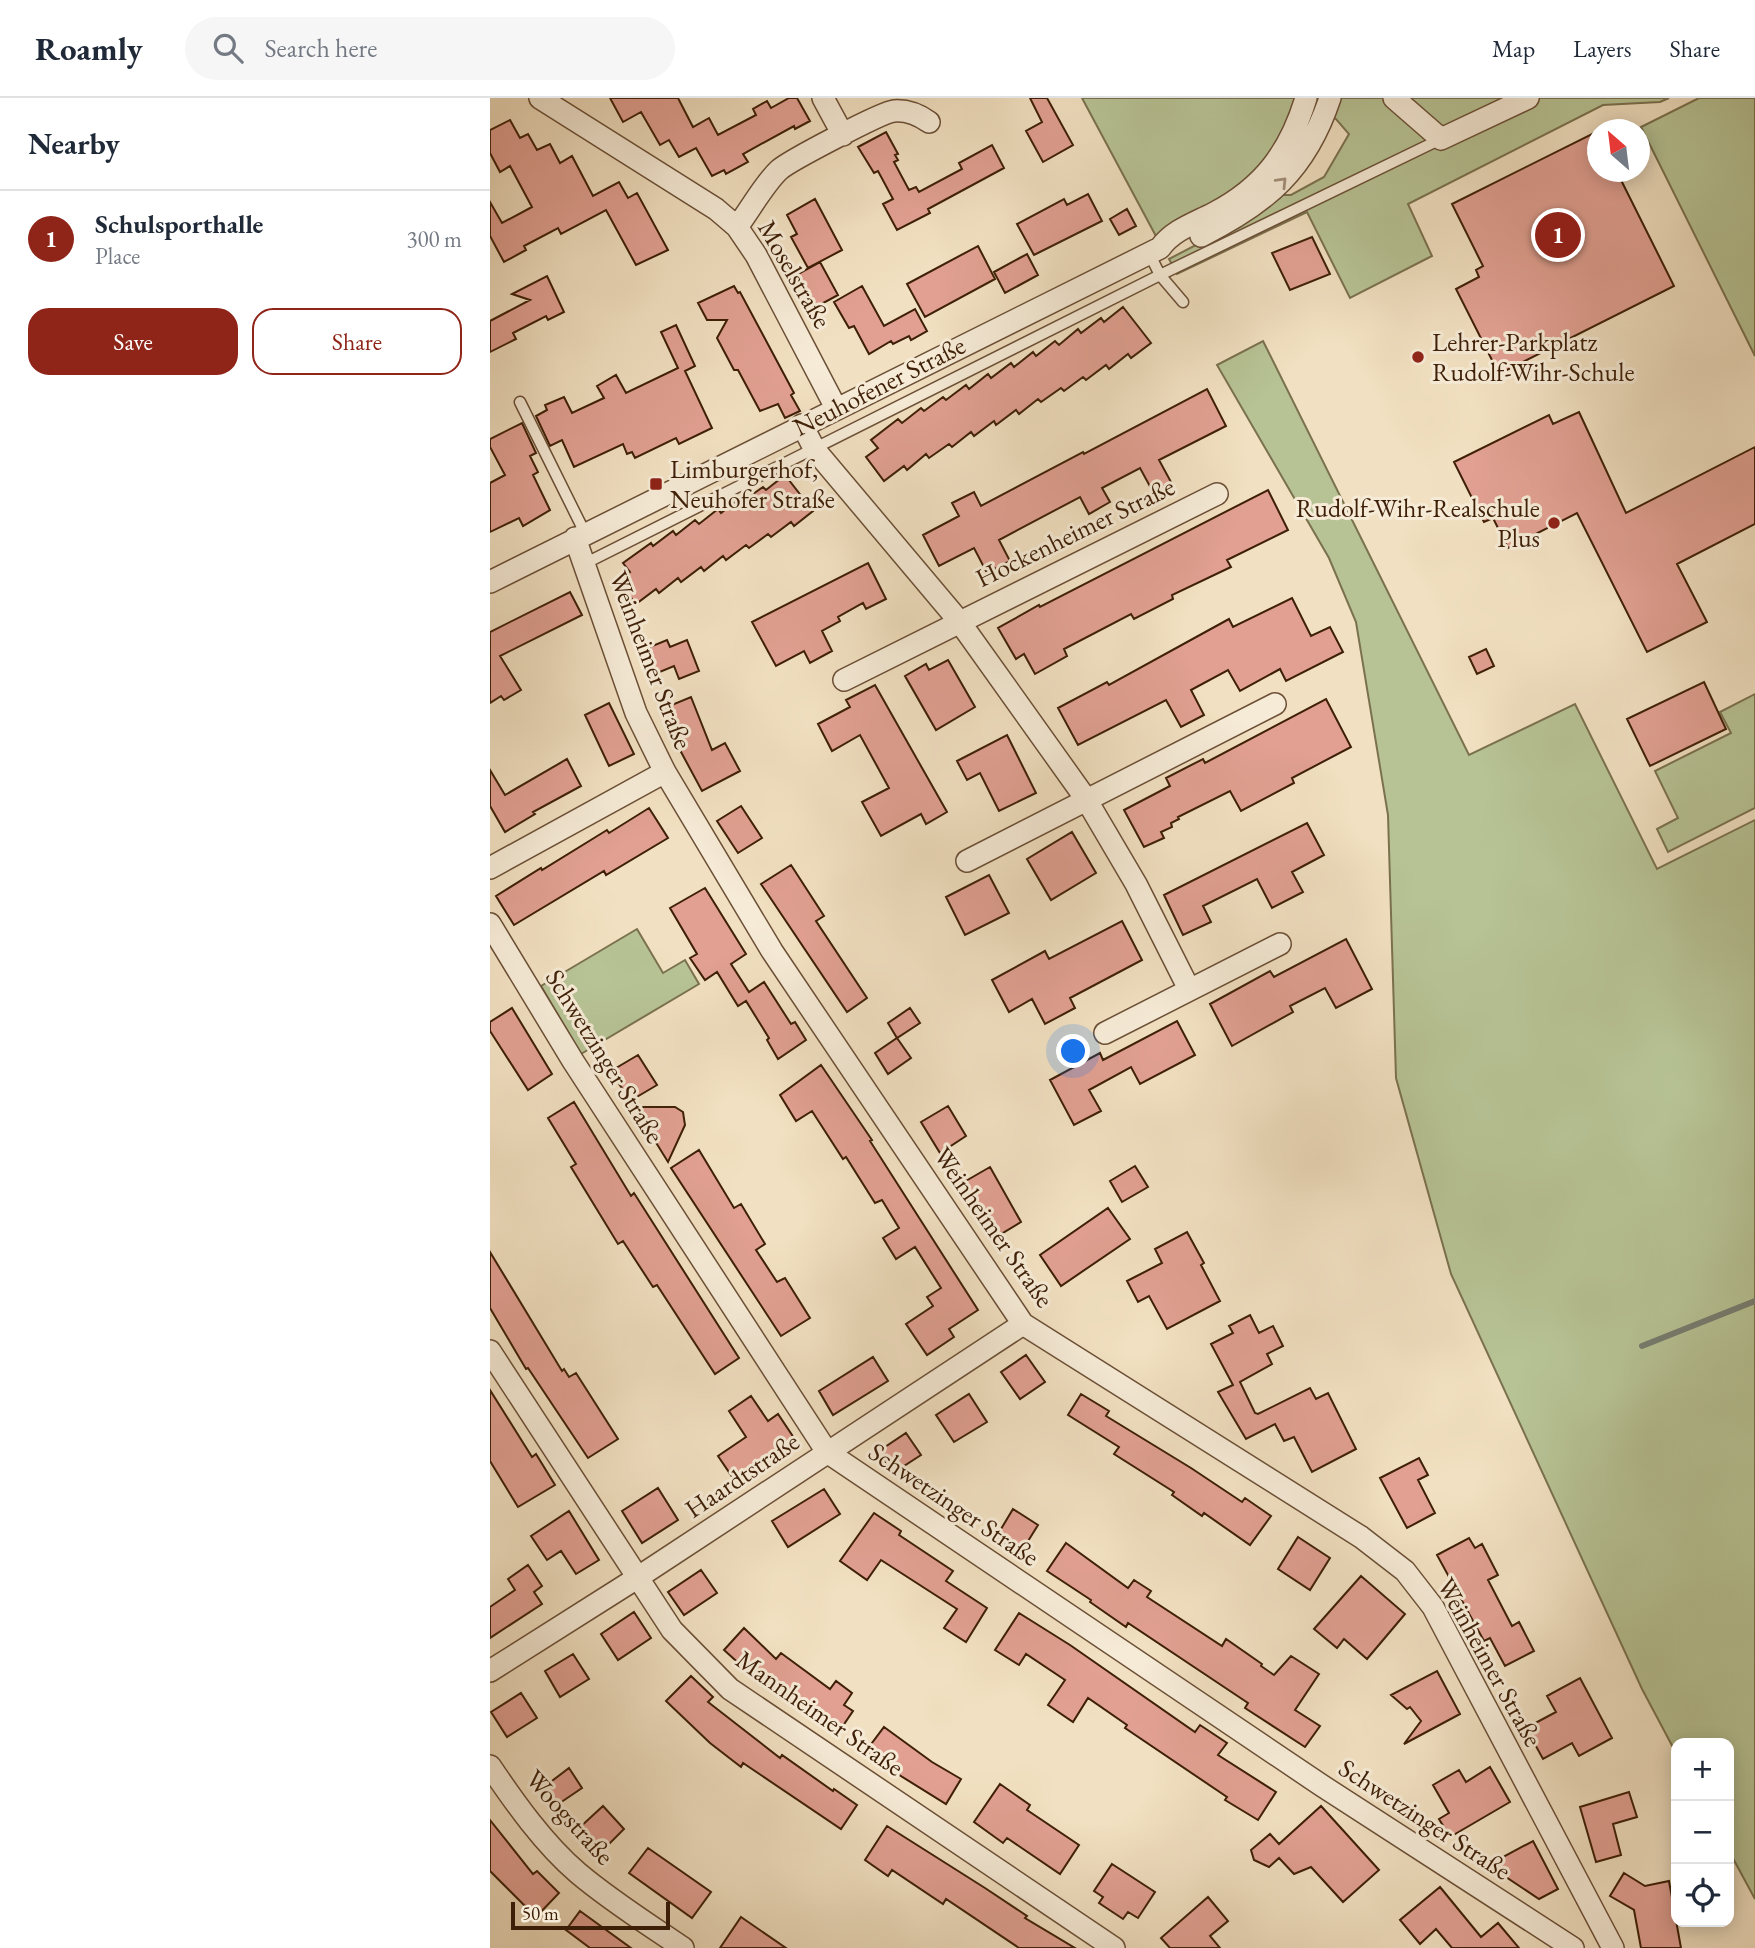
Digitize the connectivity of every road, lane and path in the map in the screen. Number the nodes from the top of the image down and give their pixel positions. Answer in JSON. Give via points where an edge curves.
{"nodes":[{"id":1,"x":540,"y":98,"type":"edge"},
{"id":2,"x":823,"y":98,"type":"edge"},
{"id":3,"x":1306,"y":98,"type":"edge"},
{"id":4,"x":1330,"y":98,"type":"edge"},
{"id":5,"x":1394,"y":98,"type":"edge"},
{"id":6,"x":1528,"y":98,"type":"edge"},
{"id":7,"x":929,"y":122,"type":"dead end"},
{"id":8,"x":843,"y":135,"type":"junction"},
{"id":9,"x":1441,"y":139,"type":"junction"},
{"id":10,"x":737,"y":227,"type":"junction"},
{"id":11,"x":1154,"y":251,"type":"junction"},
{"id":12,"x":1160,"y":275,"type":"junction"},
{"id":13,"x":1183,"y":302,"type":"dead end"},
{"id":14,"x":520,"y":402,"type":"dead end"},
{"id":15,"x":836,"y":408,"type":"junction"},
{"id":16,"x":802,"y":425,"type":"junction"},
{"id":17,"x":814,"y":450,"type":"junction"},
{"id":18,"x":1217,"y":494,"type":"dead end"},
{"id":19,"x":580,"y":535,"type":"junction"},
{"id":20,"x":584,"y":564,"type":"junction"},
{"id":21,"x":490,"y":582,"type":"edge"},
{"id":22,"x":959,"y":621,"type":"junction"},
{"id":23,"x":844,"y":680,"type":"dead end"},
{"id":24,"x":1275,"y":704,"type":"dead end"},
{"id":25,"x":664,"y":772,"type":"junction"},
{"id":26,"x":1086,"y":799,"type":"junction"},
{"id":27,"x":967,"y":861,"type":"dead end"},
{"id":28,"x":490,"y":868,"type":"edge"},
{"id":29,"x":490,"y":924,"type":"edge"},
{"id":30,"x":1280,"y":944,"type":"dead end"},
{"id":31,"x":1189,"y":989,"type":"junction"},
{"id":32,"x":1105,"y":1033,"type":"dead end"},
{"id":33,"x":1023,"y":1324,"type":"junction"},
{"id":34,"x":490,"y":1351,"type":"edge"},
{"id":35,"x":827,"y":1452,"type":"junction"},
{"id":36,"x":637,"y":1578,"type":"junction"},
{"id":37,"x":490,"y":1671,"type":"edge"},
{"id":38,"x":490,"y":1766,"type":"edge"},
{"id":39,"x":683,"y":1948,"type":"edge"},
{"id":40,"x":1114,"y":1948,"type":"edge"},
{"id":41,"x":1573,"y":1948,"type":"edge"},
{"id":42,"x":1613,"y":1948,"type":"edge"}],
"edges":[{"from":1,"to":10,"type":"street","name":"Moselstraße","via":[[716,209]]},
{"from":2,"to":8,"type":"street"},
{"from":3,"to":11,"type":"street","name":"Neuhofener Straße","via":[[1289,144],[1260,181],[1223,208],[1168,237]]},
{"from":11,"to":4,"type":"street","name":"Neuhofener Straße","one_way":true,"via":[[1175,249],[1231,221],[1269,195],[1303,156]]},
{"from":5,"to":9,"type":"street"},
{"from":6,"to":9,"type":"street"},
{"from":7,"to":8,"type":"street","via":[[909,112],[894,111]]},
{"from":8,"to":10,"type":"street","via":[[780,170]]},
{"from":9,"to":12,"type":"lane","name":"Neuhofener Straße"},
{"from":10,"to":15,"type":"street","name":"Moselstraße"},
{"from":11,"to":12,"type":"lane"},
{"from":11,"to":15,"type":"street","name":"Neuhofener Straße"},
{"from":12,"to":13,"type":"lane"},
{"from":12,"to":17,"type":"lane","name":"Neuhofener Straße"},
{"from":14,"to":19,"type":"lane"},
{"from":15,"to":16,"type":"street","name":"Neuhofener Straße"},
{"from":16,"to":17,"type":"street","name":"Hockenheimer Straße"},
{"from":16,"to":19,"type":"street","name":"Neuhofener Straße"},
{"from":17,"to":20,"type":"lane","name":"Neuhofener Straße"},
{"from":17,"to":22,"type":"street","name":"Hockenheimer Straße"},
{"from":18,"to":22,"type":"street","name":"Hockenheimer Straße"},
{"from":19,"to":20,"type":"street","name":"Weinheimer Straße"},
{"from":19,"to":21,"type":"street","name":"Neuhofener Straße"},
{"from":20,"to":25,"type":"street","name":"Weinheimer Straße","via":[[636,713]]},
{"from":22,"to":23,"type":"street","name":"Hockenheimer Straße"},
{"from":22,"to":26,"type":"street","name":"Hockenheimer Straße"},
{"from":24,"to":26,"type":"street"},
{"from":25,"to":28,"type":"street"},
{"from":25,"to":33,"type":"street","name":"Weinheimer Straße","via":[[772,951]]},
{"from":26,"to":27,"type":"street"},
{"from":26,"to":31,"type":"street","name":"Hockenheimer Straße"},
{"from":29,"to":35,"type":"street","name":"Schwetzinger Straße","via":[[573,1061]]},
{"from":30,"to":31,"type":"street"},
{"from":31,"to":32,"type":"street"},
{"from":33,"to":35,"type":"street","name":"Haardtstraße"},
{"from":33,"to":42,"type":"street","name":"Weinheimer Straße","via":[[1350,1530],[1405,1571],[1433,1607]]},
{"from":34,"to":36,"type":"street","name":"Mannheimer Straße"},
{"from":35,"to":36,"type":"street","name":"Haardtstraße"},
{"from":35,"to":41,"type":"street","name":"Schwetzinger Straße","via":[[1321,1785]]},
{"from":36,"to":37,"type":"street","name":"Haardtstraße"},
{"from":36,"to":40,"type":"street","name":"Mannheimer Straße","via":[[673,1630],[730,1689]]},
{"from":38,"to":39,"type":"street","name":"Woogstraße","via":[[544,1838],[578,1873]]}]}
